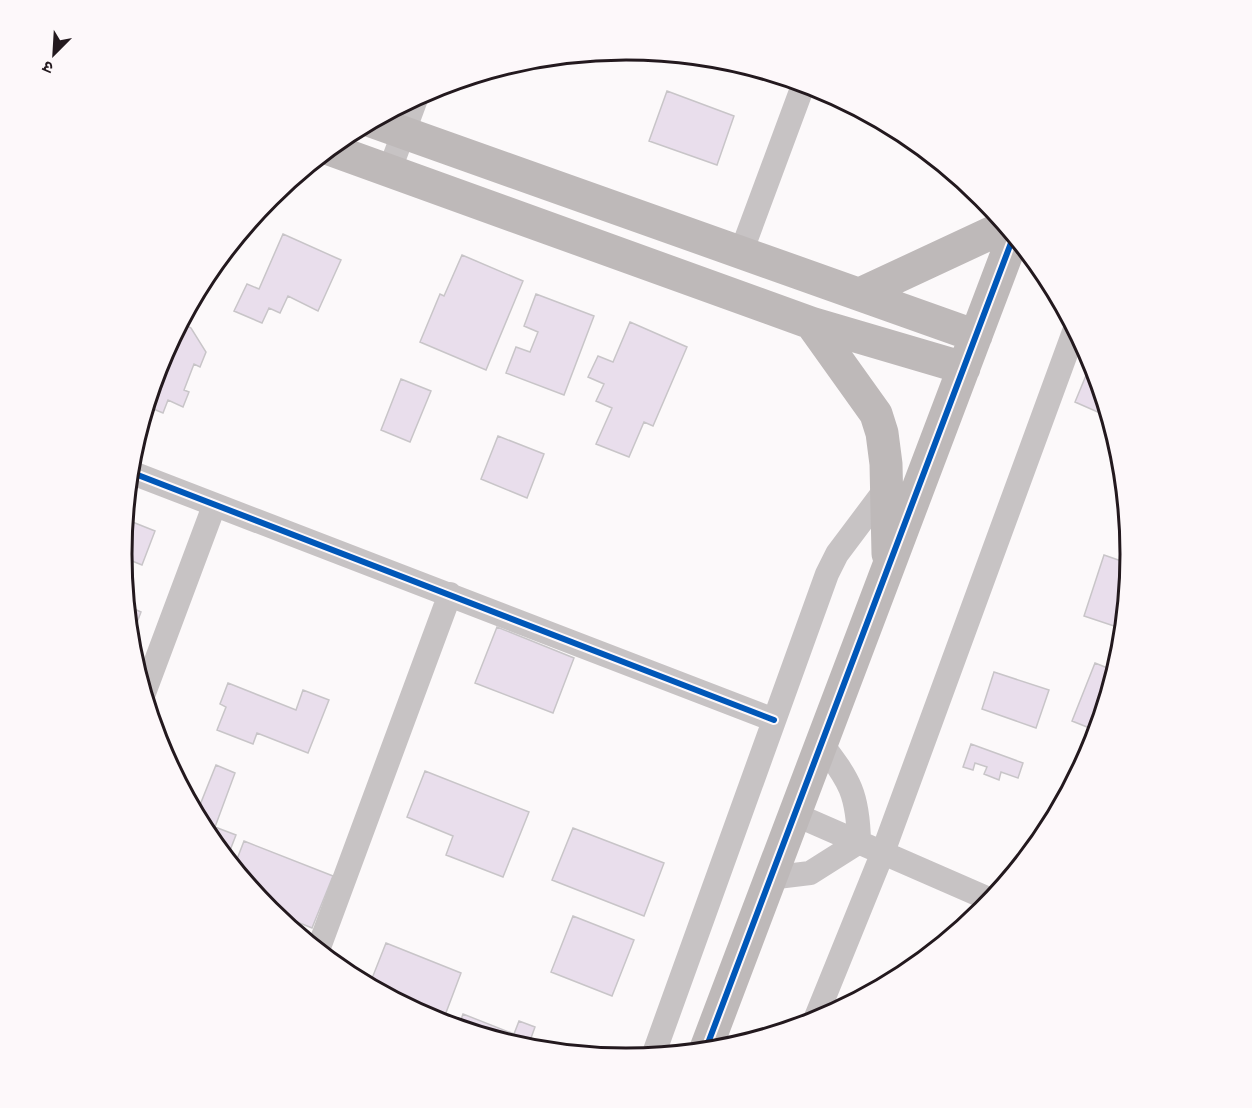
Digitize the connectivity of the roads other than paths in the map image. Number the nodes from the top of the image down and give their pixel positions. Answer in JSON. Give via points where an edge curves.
{"nodes":[{"id":1,"x":801,"y":92,"type":"edge"},
{"id":2,"x":412,"y":109,"type":"edge"},
{"id":3,"x":381,"y":125,"type":"edge"},
{"id":4,"x":404,"y":133,"type":"junction"},
{"id":5,"x":338,"y":153,"type":"edge"},
{"id":6,"x":388,"y":172,"type":"junction"},
{"id":7,"x":998,"y":230,"type":"edge"},
{"id":8,"x":1011,"y":244,"type":"edge"},
{"id":9,"x":742,"y":250,"type":"junction"},
{"id":10,"x":860,"y":294,"type":"junction"},
{"id":11,"x":811,"y":323,"type":"junction"},
{"id":12,"x":976,"y":336,"type":"junction"},
{"id":13,"x":1071,"y":340,"type":"edge"},
{"id":14,"x":964,"y":368,"type":"junction"},
{"id":15,"x":138,"y":475,"type":"edge"},
{"id":16,"x":885,"y":490,"type":"junction"},
{"id":17,"x":214,"y":506,"type":"junction"},
{"id":18,"x":889,"y":567,"type":"junction"},
{"id":19,"x":450,"y":594,"type":"junction"},
{"id":20,"x":149,"y":681,"type":"edge"},
{"id":21,"x":774,"y":720,"type":"junction"},
{"id":22,"x":821,"y":743,"type":"junction"},
{"id":23,"x":794,"y":814,"type":"junction"},
{"id":24,"x":859,"y":842,"type":"junction"},
{"id":25,"x":883,"y":852,"type":"junction"},
{"id":26,"x":769,"y":878,"type":"junction"},
{"id":27,"x":982,"y":896,"type":"edge"},
{"id":28,"x":321,"y":942,"type":"edge"},
{"id":29,"x":820,"y":1008,"type":"edge"},
{"id":30,"x":709,"y":1041,"type":"edge"},
{"id":31,"x":655,"y":1047,"type":"edge"}],
"edges":[{"from":1,"to":9,"type":"street"},
{"from":2,"to":4,"type":"street"},
{"from":3,"to":4,"type":"street"},
{"from":4,"to":6,"type":"street"},
{"from":4,"to":9,"type":"street"},
{"from":5,"to":6,"type":"street"},
{"from":6,"to":11,"type":"street"},
{"from":7,"to":10,"type":"street"},
{"from":8,"to":12,"type":"street"},
{"from":9,"to":10,"type":"street"},
{"from":10,"to":12,"type":"street"},
{"from":11,"to":14,"type":"street"},
{"from":11,"to":16,"type":"street","via":[[876,414],[883,440]]},
{"from":12,"to":14,"type":"street"},
{"from":13,"to":25,"type":"street"},
{"from":14,"to":18,"type":"street"},
{"from":15,"to":17,"type":"street"},
{"from":16,"to":18,"type":"street"},
{"from":16,"to":21,"type":"street","via":[[837,554],[827,574]]},
{"from":17,"to":19,"type":"street"},
{"from":17,"to":20,"type":"street"},
{"from":18,"to":22,"type":"street"},
{"from":19,"to":21,"type":"street"},
{"from":19,"to":28,"type":"street"},
{"from":21,"to":31,"type":"street"},
{"from":22,"to":23,"type":"street"},
{"from":22,"to":24,"type":"street","via":[[843,772],[858,807]]},
{"from":23,"to":24,"type":"street"},
{"from":23,"to":26,"type":"street"},
{"from":24,"to":25,"type":"street"},
{"from":24,"to":26,"type":"street","via":[[810,873]]},
{"from":25,"to":27,"type":"street"},
{"from":25,"to":29,"type":"street"},
{"from":26,"to":30,"type":"street"}]}
